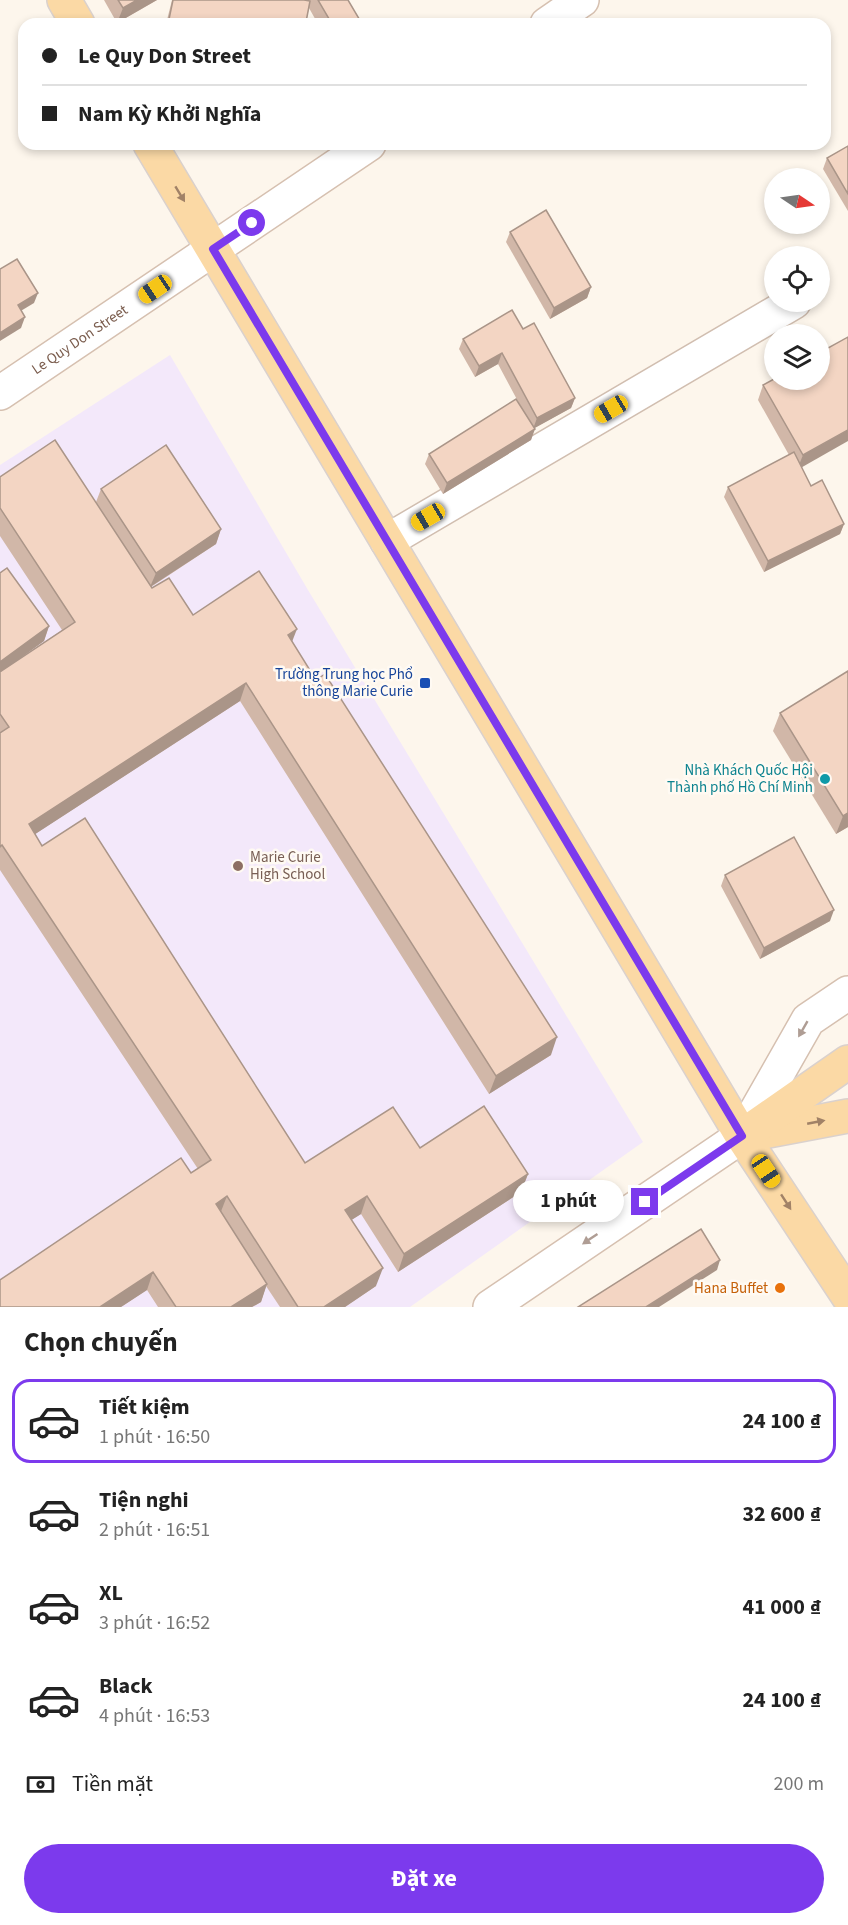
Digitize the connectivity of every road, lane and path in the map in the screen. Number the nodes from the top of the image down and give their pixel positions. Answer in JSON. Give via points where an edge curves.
{"nodes":[{"id":1,"x":64,"y":0,"type":"edge"},
{"id":2,"x":582,"y":0,"type":"edge"},
{"id":3,"x":74,"y":18,"type":"edge"},
{"id":4,"x":556,"y":18,"type":"edge"},
{"id":5,"x":154,"y":150,"type":"edge"},
{"id":6,"x":360,"y":150,"type":"edge"},
{"id":7,"x":213,"y":249,"type":"junction"},
{"id":8,"x":777,"y":312,"type":"edge"},
{"id":9,"x":0,"y":393,"type":"edge"},
{"id":10,"x":387,"y":541,"type":"junction"},
{"id":11,"x":848,"y":993,"type":"edge"},
{"id":12,"x":848,"y":1062,"type":"edge"},
{"id":13,"x":848,"y":1116,"type":"edge"},
{"id":14,"x":742,"y":1136,"type":"junction"},
{"id":15,"x":848,"y":1296,"type":"edge"},
{"id":16,"x":490,"y":1307,"type":"edge"}],
"edges":[{"from":1,"to":3,"type":"main road"},
{"from":2,"to":4,"type":"street"},
{"from":5,"to":7,"type":"main road","one_way":true},
{"from":6,"to":7,"type":"street","name":"Le Quy Don Street"},
{"from":7,"to":9,"type":"street","name":"Le Quy Don Street"},
{"from":7,"to":10,"type":"main road"},
{"from":8,"to":10,"type":"street"},
{"from":10,"to":14,"type":"main road"},
{"from":11,"to":14,"type":"street","one_way":true,"via":[[808,1020]]},
{"from":12,"to":14,"type":"main road"},
{"from":14,"to":13,"type":"main road","one_way":true},
{"from":14,"to":15,"type":"main road","one_way":true},
{"from":14,"to":16,"type":"street","one_way":true}]}
